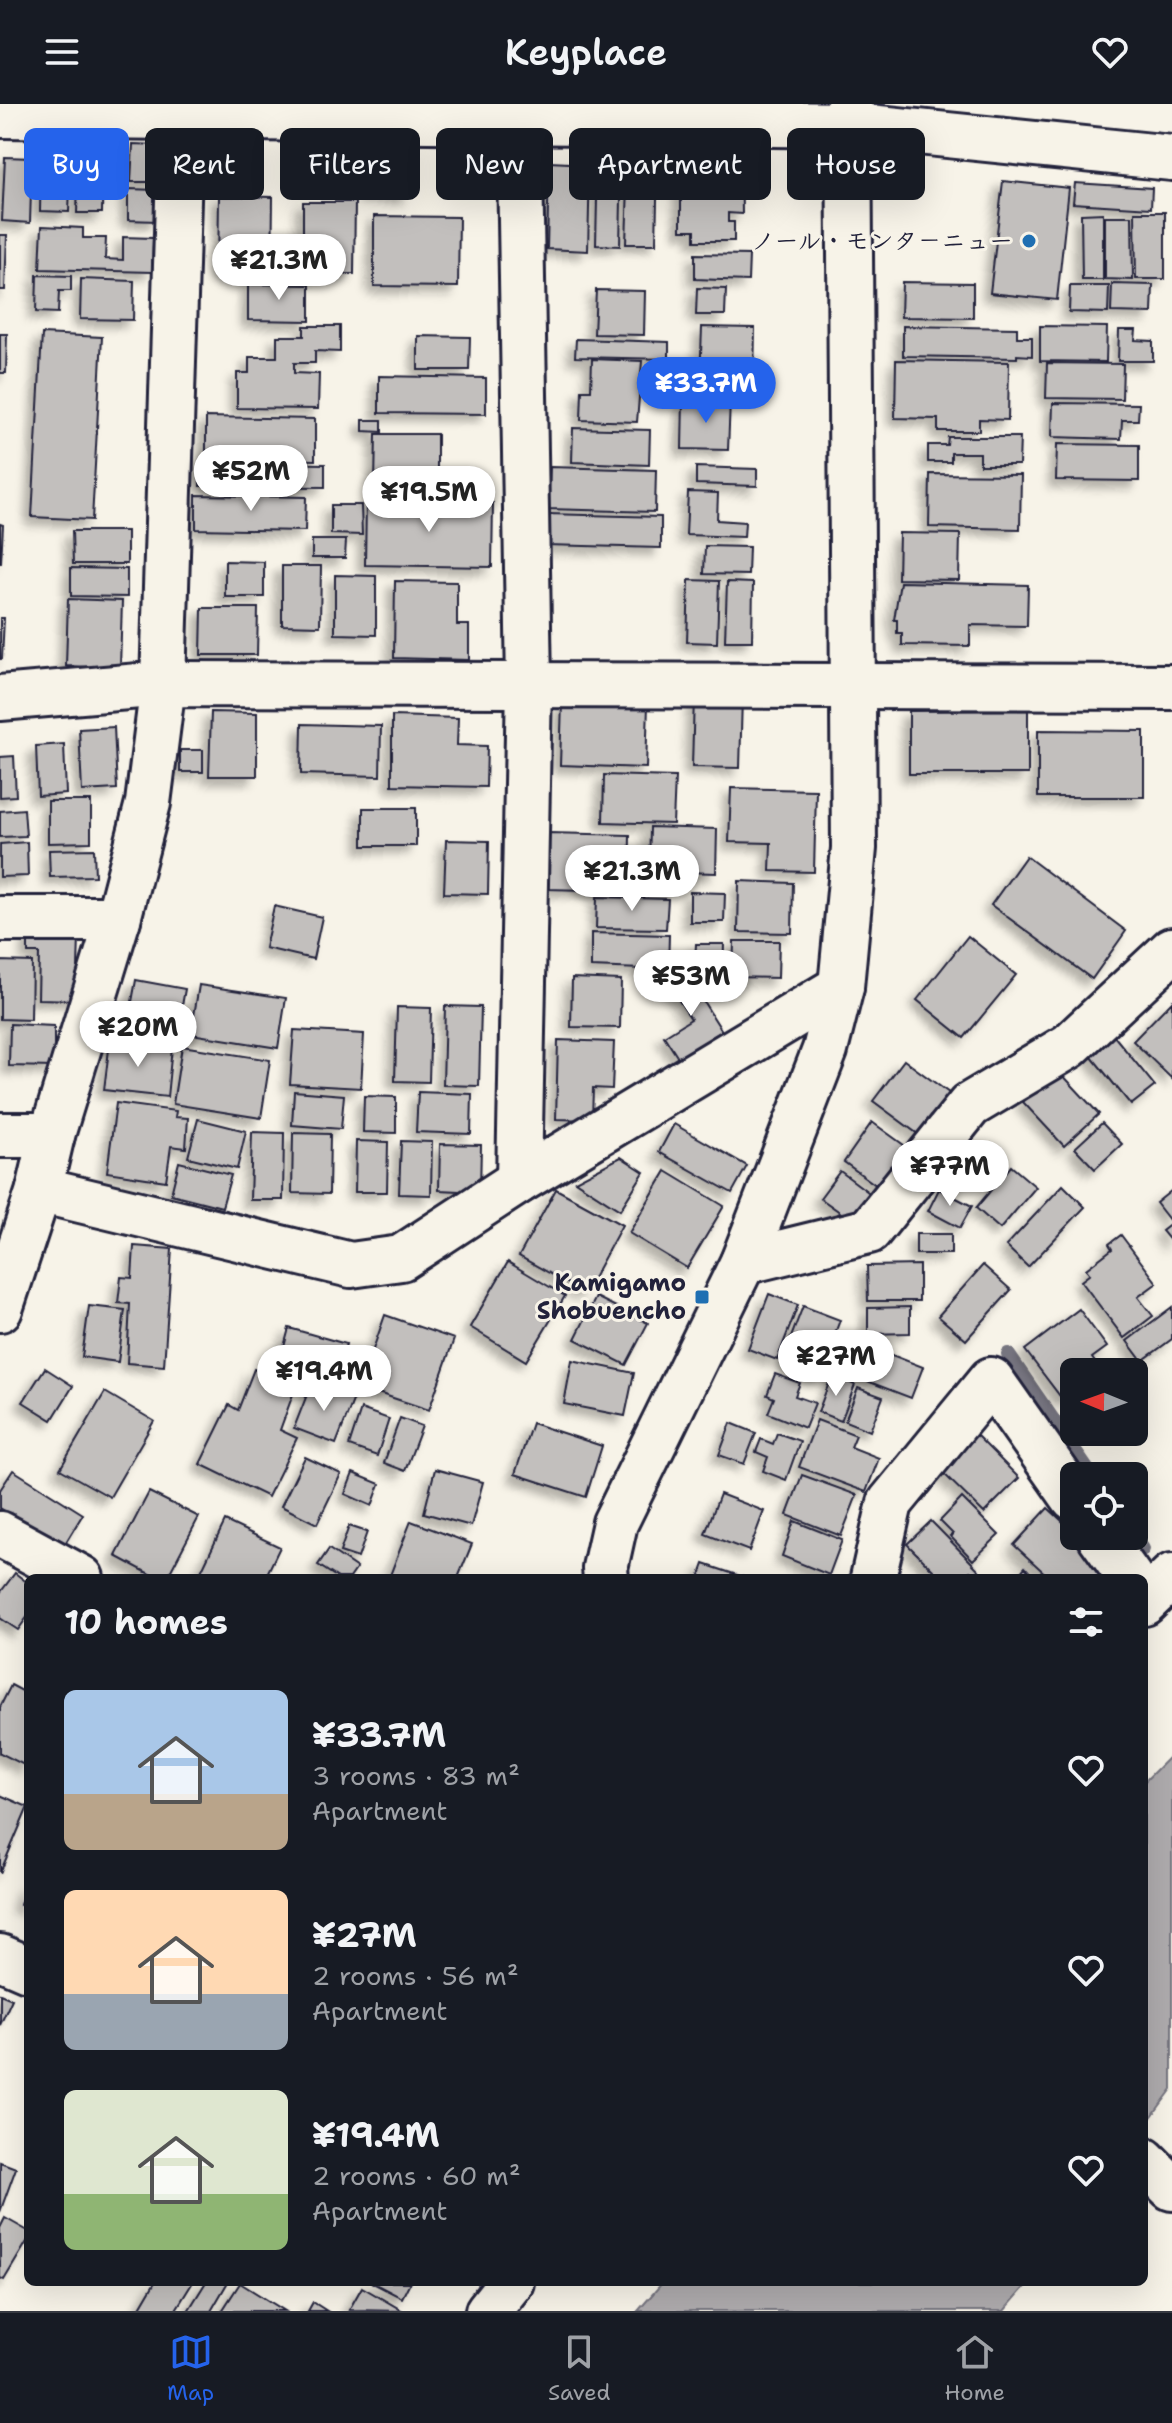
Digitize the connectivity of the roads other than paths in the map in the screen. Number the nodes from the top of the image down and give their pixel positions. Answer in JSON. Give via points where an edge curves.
{"nodes":[{"id":1,"x":181,"y":111,"type":"edge"},
{"id":2,"x":520,"y":113,"type":"edge"},
{"id":3,"x":849,"y":114,"type":"edge"},
{"id":4,"x":0,"y":115,"type":"edge"},
{"id":5,"x":1172,"y":158,"type":"edge"},
{"id":6,"x":163,"y":684,"type":"junction"},
{"id":7,"x":529,"y":684,"type":"junction"},
{"id":8,"x":852,"y":685,"type":"junction"},
{"id":9,"x":1172,"y":687,"type":"edge"},
{"id":10,"x":0,"y":698,"type":"edge"},
{"id":11,"x":0,"y":919,"type":"edge"},
{"id":12,"x":118,"y":919,"type":"junction"},
{"id":13,"x":1172,"y":950,"type":"edge"},
{"id":14,"x":841,"y":987,"type":"junction"},
{"id":15,"x":0,"y":1135,"type":"edge"},
{"id":16,"x":52,"y":1135,"type":"junction"},
{"id":17,"x":519,"y":1181,"type":"junction"},
{"id":18,"x":39,"y":1190,"type":"junction"},
{"id":19,"x":743,"y":1262,"type":"junction"},
{"id":20,"x":0,"y":1309,"type":"edge"},
{"id":21,"x":1060,"y":1478,"type":"edge"},
{"id":22,"x":0,"y":1534,"type":"edge"},
{"id":23,"x":1112,"y":1550,"type":"edge"},
{"id":24,"x":74,"y":1574,"type":"edge"},
{"id":25,"x":602,"y":1574,"type":"edge"},
{"id":26,"x":874,"y":1574,"type":"edge"},
{"id":27,"x":1132,"y":1574,"type":"edge"},
{"id":28,"x":0,"y":1957,"type":"edge"},
{"id":29,"x":24,"y":1967,"type":"edge"},
{"id":30,"x":1148,"y":2164,"type":"edge"},
{"id":31,"x":1172,"y":2188,"type":"edge"},
{"id":32,"x":508,"y":2286,"type":"edge"},
{"id":33,"x":488,"y":2311,"type":"edge"}],
"edges":[{"from":1,"to":2,"type":"street"},
{"from":1,"to":4,"type":"street"},
{"from":1,"to":6,"type":"street"},
{"from":2,"to":3,"type":"street"},
{"from":2,"to":7,"type":"street"},
{"from":3,"to":5,"type":"street"},
{"from":3,"to":8,"type":"street"},
{"from":6,"to":7,"type":"street"},
{"from":6,"to":10,"type":"street"},
{"from":6,"to":12,"type":"street","via":[[148,803]]},
{"from":7,"to":8,"type":"street"},
{"from":7,"to":17,"type":"street"},
{"from":8,"to":9,"type":"street"},
{"from":8,"to":14,"type":"street","via":[[854,848]]},
{"from":11,"to":12,"type":"street"},
{"from":12,"to":16,"type":"street"},
{"from":13,"to":19,"type":"street","via":[[1069,1046],[970,1105],[869,1231]]},
{"from":14,"to":17,"type":"street"},
{"from":14,"to":19,"type":"street","via":[[825,1050]]},
{"from":15,"to":16,"type":"street"},
{"from":16,"to":18,"type":"street"},
{"from":17,"to":18,"type":"street","via":[[401,1258],[351,1265]]},
{"from":18,"to":20,"type":"street"},
{"from":19,"to":25,"type":"street","via":[[615,1523]]},
{"from":21,"to":26,"type":"street","via":[[991,1380],[890,1503]]},
{"from":22,"to":24,"type":"street"},
{"from":23,"to":27,"type":"street"},
{"from":28,"to":29,"type":"street"},
{"from":30,"to":31,"type":"street"},
{"from":32,"to":33,"type":"street"}]}
